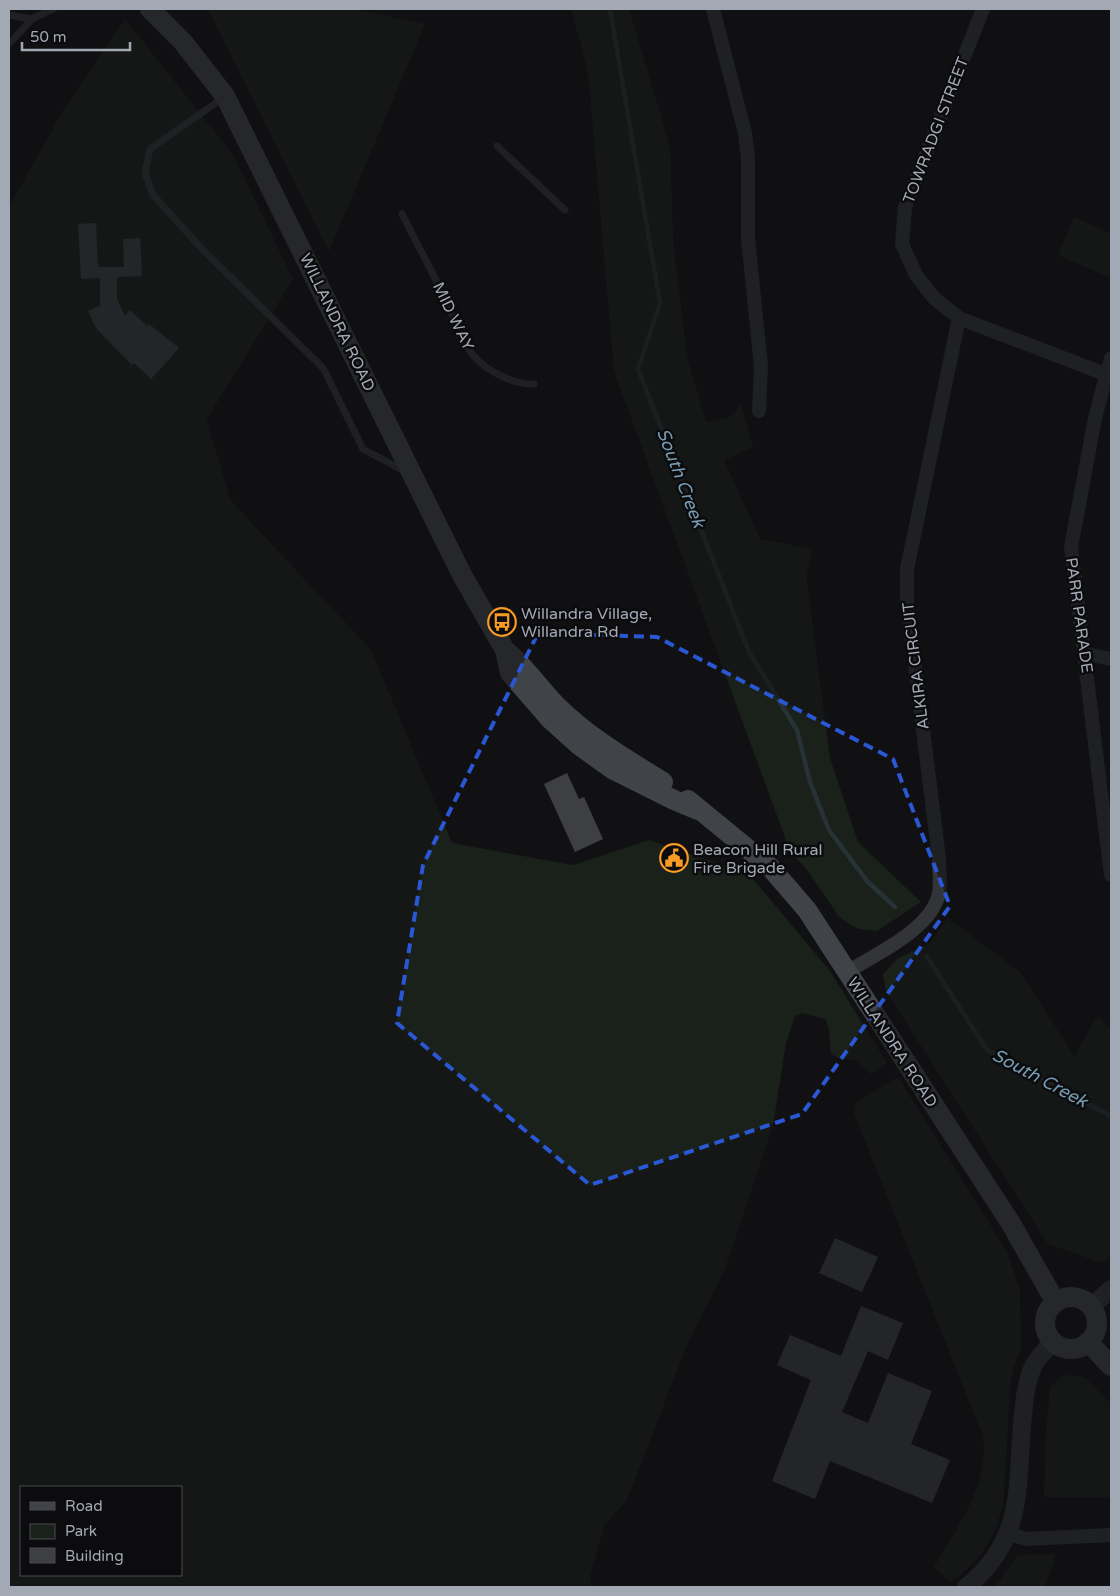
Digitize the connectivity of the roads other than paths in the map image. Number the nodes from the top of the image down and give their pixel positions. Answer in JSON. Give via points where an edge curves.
{"nodes":[{"id":1,"x":53,"y":9,"type":"edge"},
{"id":2,"x":150,"y":9,"type":"edge"},
{"id":3,"x":713,"y":9,"type":"edge"},
{"id":4,"x":983,"y":9,"type":"edge"},
{"id":5,"x":9,"y":15,"type":"edge"},
{"id":6,"x":32,"y":19,"type":"junction"},
{"id":7,"x":9,"y":44,"type":"edge"},
{"id":8,"x":225,"y":96,"type":"junction"},
{"id":9,"x":497,"y":146,"type":"dead end"},
{"id":10,"x":565,"y":210,"type":"dead end"},
{"id":11,"x":402,"y":214,"type":"dead end"},
{"id":12,"x":960,"y":318,"type":"junction"},
{"id":13,"x":1111,"y":358,"type":"edge"},
{"id":14,"x":1105,"y":374,"type":"junction"},
{"id":15,"x":534,"y":384,"type":"dead end"},
{"id":16,"x":759,"y":411,"type":"dead end"},
{"id":17,"x":415,"y":477,"type":"junction"},
{"id":18,"x":1086,"y":654,"type":"junction"},
{"id":19,"x":1111,"y":659,"type":"edge"},
{"id":20,"x":1111,"y":875,"type":"edge"},
{"id":21,"x":847,"y":972,"type":"junction"},
{"id":22,"x":1111,"y":1289,"type":"edge"},
{"id":23,"x":1055,"y":1301,"type":"junction"},
{"id":24,"x":1092,"y":1306,"type":"junction"},
{"id":25,"x":1053,"y":1342,"type":"junction"},
{"id":26,"x":1088,"y":1342,"type":"junction"},
{"id":27,"x":1111,"y":1366,"type":"edge"},
{"id":28,"x":1008,"y":1534,"type":"junction"},
{"id":29,"x":1111,"y":1535,"type":"edge"},
{"id":30,"x":966,"y":1587,"type":"edge"}],
"edges":[{"from":1,"to":6,"type":"lane"},
{"from":2,"to":8,"type":"main road","name":"WILLANDRA ROAD","via":[[189,48]]},
{"from":3,"to":16,"type":"street","via":[[745,133],[748,159],[748,238],[761,366]]},
{"from":4,"to":12,"type":"street","name":"TOWRADGI STREET","via":[[905,207],[902,244],[916,276],[934,298]]},
{"from":5,"to":6,"type":"lane"},
{"from":6,"to":7,"type":"lane"},
{"from":8,"to":17,"type":"main road","name":"WILLANDRA ROAD"},
{"from":8,"to":17,"type":"lane","via":[[150,149],[145,173],[153,195],[202,249],[322,368],[364,449]]},
{"from":9,"to":10,"type":"lane"},
{"from":11,"to":15,"type":"lane","name":"MID WAY","via":[[474,356],[507,378]]},
{"from":12,"to":14,"type":"street","name":"TOWRADGI STREET"},
{"from":12,"to":21,"type":"street","name":"ALKIRA CIRCUIT","via":[[907,569],[907,601],[939,858],[940,890],[934,908],[918,927]]},
{"from":13,"to":14,"type":"street","name":"PARR PARADE"},
{"from":14,"to":18,"type":"street","name":"PARR PARADE","via":[[1071,547]]},
{"from":17,"to":21,"type":"main road","name":"WILLANDRA ROAD","via":[[462,575],[504,650],[510,673],[521,686],[580,746],[618,772],[698,810],[770,867],[807,910]]},
{"from":18,"to":19,"type":"street"},
{"from":18,"to":20,"type":"street","name":"PARR PARADE"},
{"from":21,"to":23,"type":"main road","name":"WILLANDRA ROAD","via":[[1010,1222]]},
{"from":22,"to":24,"type":"street"},
{"from":23,"to":24,"type":"main road","via":[[1078,1297]]},
{"from":23,"to":25,"type":"main road","via":[[1045,1321]]},
{"from":24,"to":26,"type":"main road","via":[[1097,1325]]},
{"from":25,"to":26,"type":"main road","via":[[1070,1349]]},
{"from":25,"to":28,"type":"street","via":[[1036,1361],[1027,1385],[1017,1497]]},
{"from":26,"to":27,"type":"main road"},
{"from":28,"to":29,"type":"street","via":[[1026,1539]]},
{"from":28,"to":30,"type":"street","via":[[988,1565]]}]}
